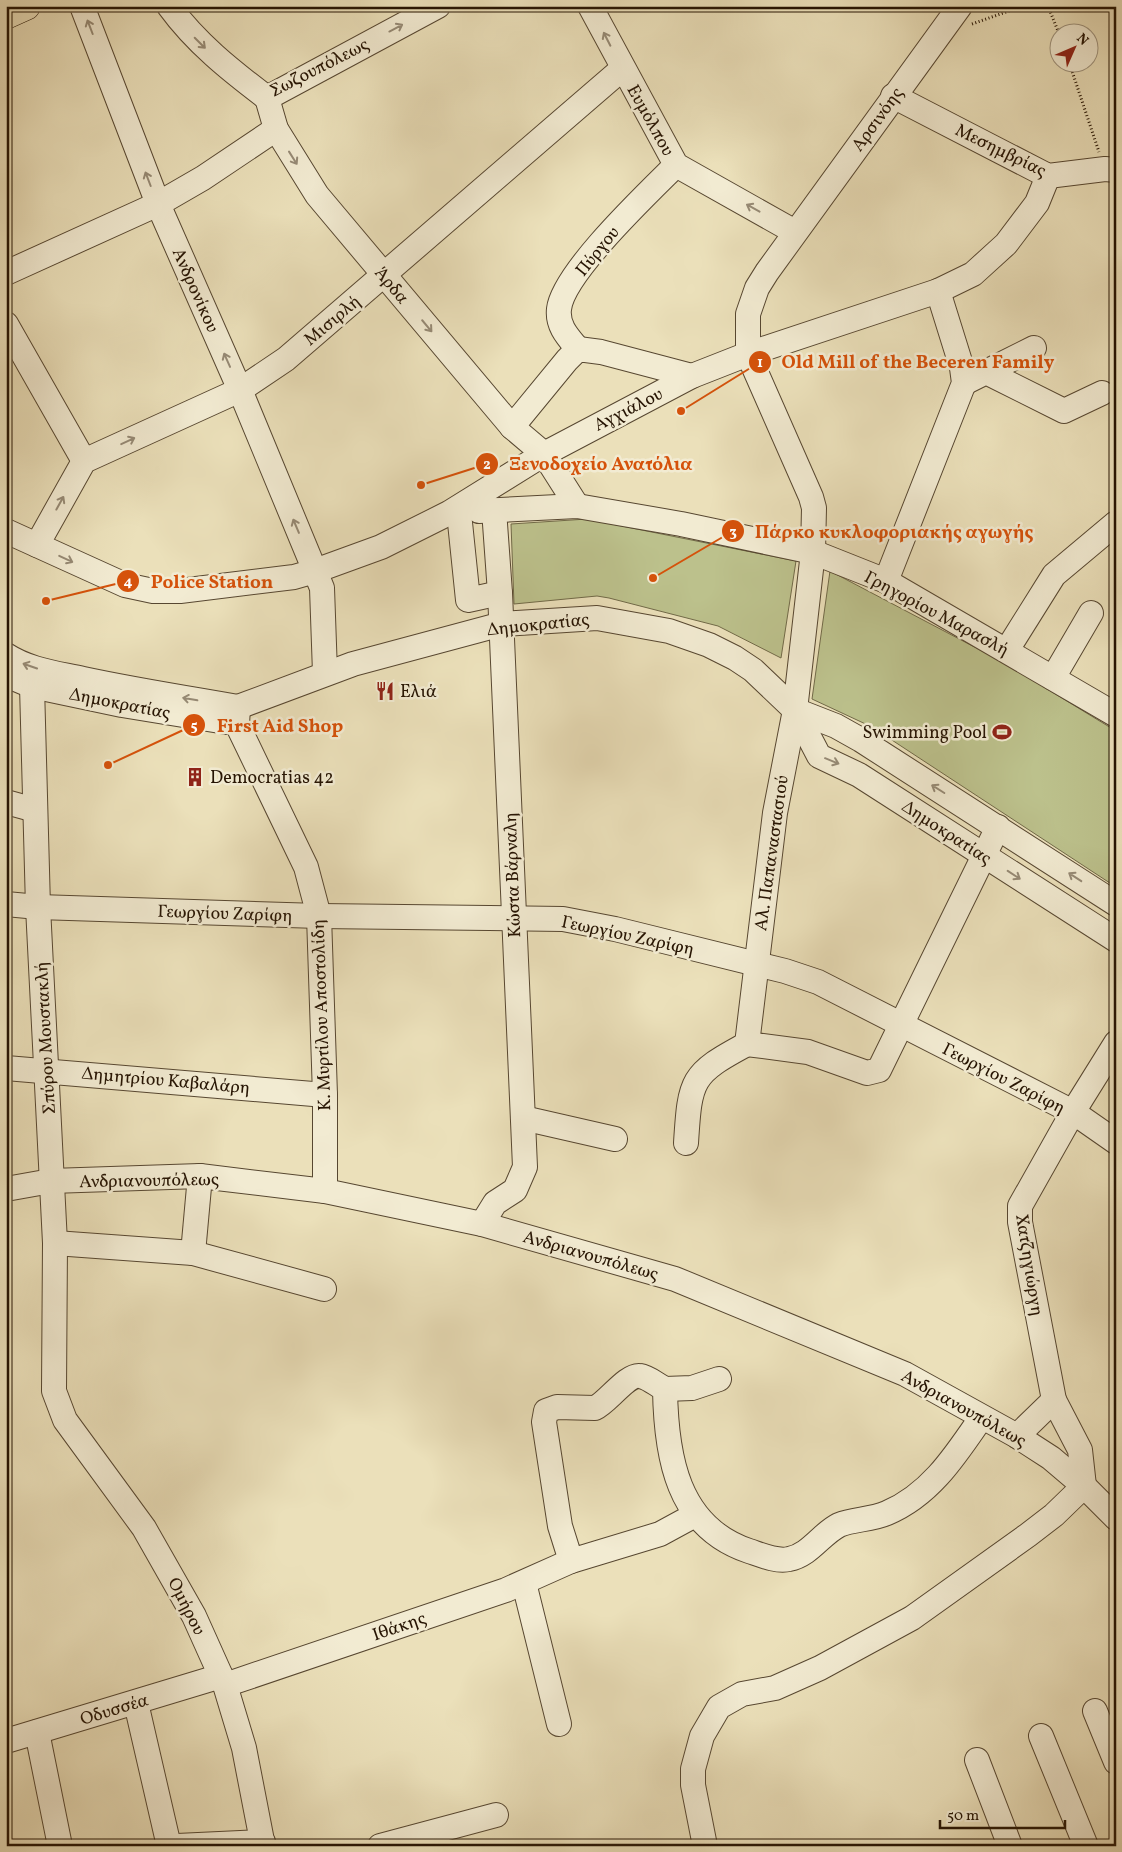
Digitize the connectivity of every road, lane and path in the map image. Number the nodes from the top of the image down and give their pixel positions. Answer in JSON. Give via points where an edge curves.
{"nodes":[{"id":1,"x":26,"y":6,"type":"edge"},
{"id":2,"x":82,"y":6,"type":"edge"},
{"id":3,"x":169,"y":6,"type":"edge"},
{"id":4,"x":438,"y":6,"type":"edge"},
{"id":5,"x":590,"y":6,"type":"edge"},
{"id":6,"x":960,"y":6,"type":"edge"},
{"id":7,"x":1023,"y":6,"type":"edge"},
{"id":8,"x":1048,"y":6,"type":"edge"},
{"id":9,"x":6,"y":15,"type":"edge"},
{"id":10,"x":1054,"y":22,"type":"edge"},
{"id":11,"x":938,"y":36,"type":"junction"},
{"id":12,"x":622,"y":69,"type":"junction"},
{"id":13,"x":1073,"y":72,"type":"edge"},
{"id":14,"x":893,"y":96,"type":"junction"},
{"id":15,"x":267,"y":98,"type":"junction"},
{"id":16,"x":276,"y":130,"type":"junction"},
{"id":17,"x":676,"y":166,"type":"junction"},
{"id":18,"x":1110,"y":170,"type":"edge"},
{"id":19,"x":1048,"y":176,"type":"junction"},
{"id":20,"x":158,"y":204,"type":"junction"},
{"id":21,"x":795,"y":232,"type":"junction"},
{"id":22,"x":6,"y":273,"type":"edge"},
{"id":23,"x":384,"y":276,"type":"junction"},
{"id":24,"x":938,"y":291,"type":"junction"},
{"id":25,"x":6,"y":324,"type":"edge"},
{"id":26,"x":1034,"y":348,"type":"dead end"},
{"id":27,"x":578,"y":349,"type":"junction"},
{"id":28,"x":748,"y":354,"type":"junction"},
{"id":29,"x":986,"y":372,"type":"junction"},
{"id":30,"x":692,"y":376,"type":"junction"},
{"id":31,"x":964,"y":383,"type":"junction"},
{"id":32,"x":240,"y":390,"type":"junction"},
{"id":33,"x":1102,"y":393,"type":"dead end"},
{"id":34,"x":512,"y":427,"type":"junction"},
{"id":35,"x":544,"y":454,"type":"junction"},
{"id":36,"x":84,"y":461,"type":"junction"},
{"id":37,"x":577,"y":506,"type":"junction"},
{"id":38,"x":494,"y":510,"type":"junction"},
{"id":39,"x":454,"y":513,"type":"junction"},
{"id":40,"x":1116,"y":523,"type":"edge"},
{"id":41,"x":6,"y":532,"type":"edge"},
{"id":42,"x":37,"y":545,"type":"junction"},
{"id":43,"x":813,"y":552,"type":"junction"},
{"id":44,"x":315,"y":571,"type":"junction"},
{"id":45,"x":886,"y":582,"type":"junction"},
{"id":46,"x":500,"y":593,"type":"junction"},
{"id":47,"x":1091,"y":613,"type":"dead end"},
{"id":48,"x":502,"y":624,"type":"junction"},
{"id":49,"x":1007,"y":650,"type":"junction"},
{"id":50,"x":6,"y":655,"type":"edge"},
{"id":51,"x":325,"y":673,"type":"junction"},
{"id":52,"x":6,"y":675,"type":"edge"},
{"id":53,"x":1053,"y":678,"type":"junction"},
{"id":54,"x":32,"y":686,"type":"junction"},
{"id":55,"x":795,"y":710,"type":"junction"},
{"id":56,"x":237,"y":715,"type":"junction"},
{"id":57,"x":1116,"y":715,"type":"edge"},
{"id":58,"x":6,"y":802,"type":"edge"},
{"id":59,"x":35,"y":810,"type":"junction"},
{"id":60,"x":998,"y":827,"type":"junction"},
{"id":61,"x":984,"y":856,"type":"junction"},
{"id":62,"x":6,"y":904,"type":"edge"},
{"id":63,"x":1116,"y":904,"type":"edge"},
{"id":64,"x":38,"y":907,"type":"junction"},
{"id":65,"x":319,"y":916,"type":"junction"},
{"id":66,"x":514,"y":918,"type":"junction"},
{"id":67,"x":1116,"y":940,"type":"edge"},
{"id":68,"x":755,"y":965,"type":"junction"},
{"id":69,"x":902,"y":1026,"type":"junction"},
{"id":70,"x":1116,"y":1043,"type":"edge"},
{"id":71,"x":747,"y":1044,"type":"junction"},
{"id":72,"x":6,"y":1068,"type":"edge"},
{"id":73,"x":46,"y":1070,"type":"junction"},
{"id":74,"x":325,"y":1095,"type":"junction"},
{"id":75,"x":1072,"y":1112,"type":"junction"},
{"id":76,"x":523,"y":1118,"type":"junction"},
{"id":77,"x":615,"y":1139,"type":"dead end"},
{"id":78,"x":1116,"y":1142,"type":"edge"},
{"id":79,"x":686,"y":1143,"type":"dead end"},
{"id":80,"x":200,"y":1176,"type":"junction"},
{"id":81,"x":51,"y":1182,"type":"junction"},
{"id":82,"x":6,"y":1189,"type":"edge"},
{"id":83,"x":325,"y":1191,"type":"junction"},
{"id":84,"x":482,"y":1224,"type":"junction"},
{"id":85,"x":55,"y":1243,"type":"junction"},
{"id":86,"x":193,"y":1253,"type":"junction"},
{"id":87,"x":324,"y":1289,"type":"dead end"},
{"id":88,"x":719,"y":1379,"type":"dead end"},
{"id":89,"x":665,"y":1389,"type":"junction"},
{"id":90,"x":54,"y":1391,"type":"joint"},
{"id":91,"x":1054,"y":1400,"type":"junction"},
{"id":92,"x":981,"y":1418,"type":"junction"},
{"id":93,"x":1017,"y":1436,"type":"junction"},
{"id":94,"x":1084,"y":1486,"type":"junction"},
{"id":95,"x":695,"y":1515,"type":"junction"},
{"id":96,"x":1116,"y":1518,"type":"edge"},
{"id":97,"x":571,"y":1561,"type":"junction"},
{"id":98,"x":524,"y":1583,"type":"junction"},
{"id":99,"x":223,"y":1680,"type":"junction"},
{"id":100,"x":136,"y":1703,"type":"junction"},
{"id":101,"x":1095,"y":1711,"type":"dead end"},
{"id":102,"x":559,"y":1724,"type":"dead end"},
{"id":103,"x":37,"y":1732,"type":"junction"},
{"id":104,"x":1041,"y":1736,"type":"dead end"},
{"id":105,"x":6,"y":1741,"type":"edge"},
{"id":106,"x":977,"y":1760,"type":"dead end"},
{"id":107,"x":1116,"y":1762,"type":"edge"},
{"id":108,"x":496,"y":1815,"type":"dead end"},
{"id":109,"x":263,"y":1844,"type":"edge"},
{"id":110,"x":60,"y":1846,"type":"edge"},
{"id":111,"x":169,"y":1846,"type":"edge"},
{"id":112,"x":177,"y":1846,"type":"edge"},
{"id":113,"x":380,"y":1846,"type":"edge"},
{"id":114,"x":705,"y":1846,"type":"edge"},
{"id":115,"x":1010,"y":1846,"type":"edge"},
{"id":116,"x":1086,"y":1846,"type":"edge"}],
"edges":[{"from":1,"to":9,"type":"main road"},
{"from":20,"to":2,"type":"street","name":"Ανδρονίκου","one_way":true},
{"from":3,"to":15,"type":"street","name":"Σωζουπόλεως","one_way":true,"via":[[209,52]]},
{"from":15,"to":4,"type":"street","name":"Σωζουπόλεως","one_way":true},
{"from":12,"to":5,"type":"street","name":"Ευμόλπου","one_way":true},
{"from":6,"to":11,"type":"street","name":"Αρσινόης"},
{"from":7,"to":11,"type":"path"},
{"from":8,"to":10,"type":"path"},
{"from":11,"to":14,"type":"street","name":"Αρσινόης"},
{"from":12,"to":17,"type":"street","name":"Ευμόλπου"},
{"from":12,"to":23,"type":"street","name":"Μισιρλή"},
{"from":13,"to":18,"type":"path"},
{"from":14,"to":19,"type":"street","name":"Μεσημβρίας"},
{"from":14,"to":21,"type":"street","name":"Αρσινόης"},
{"from":15,"to":16,"type":"street","name":"Άρδα"},
{"from":16,"to":20,"type":"street"},
{"from":16,"to":23,"type":"street","name":"Άρδα","one_way":true,"via":[[316,195]]},
{"from":21,"to":17,"type":"street","name":"Ευμόλπου","one_way":true},
{"from":17,"to":27,"type":"street","name":"Πύργου","via":[[598,246],[564,296],[559,308],[560,323]]},
{"from":18,"to":19,"type":"street","name":"Μεσημβρίας"},
{"from":19,"to":24,"type":"street","name":"Αγχιάλου","via":[[1037,203],[1006,244],[973,274]]},
{"from":20,"to":22,"type":"street"},
{"from":32,"to":20,"type":"street","name":"Ανδρονίκου","one_way":true},
{"from":21,"to":28,"type":"street","name":"Αρσινόης","via":[[750,303]]},
{"from":23,"to":32,"type":"street","name":"Μισιρλή","via":[[286,359]]},
{"from":23,"to":34,"type":"street","name":"Άρδα","one_way":true},
{"from":24,"to":28,"type":"street","name":"Αγχιάλου"},
{"from":24,"to":31,"type":"street"},
{"from":25,"to":36,"type":"street"},
{"from":26,"to":29,"type":"street"},
{"from":27,"to":30,"type":"street"},
{"from":27,"to":34,"type":"street"},
{"from":28,"to":30,"type":"street","name":"Αγχιάλου"},
{"from":28,"to":43,"type":"street","name":"Αλ. Παπαναστασιού","via":[[812,500]]},
{"from":29,"to":31,"type":"street"},
{"from":29,"to":33,"type":"street","via":[[1061,410]]},
{"from":30,"to":35,"type":"street","name":"Αγχιάλου"},
{"from":31,"to":45,"type":"street"},
{"from":36,"to":32,"type":"street","name":"Μισιρλή","one_way":true},
{"from":44,"to":32,"type":"street","name":"Ανδρονίκου","one_way":true},
{"from":34,"to":35,"type":"street","name":"Άρδα"},
{"from":35,"to":37,"type":"street","name":"Άρδα"},
{"from":35,"to":39,"type":"street","name":"Αγχιάλου"},
{"from":42,"to":36,"type":"street","one_way":true},
{"from":37,"to":38,"type":"street","name":"Γρηγορίου Μαρασλή"},
{"from":37,"to":43,"type":"street","name":"Γρηγορίου Μαρασλή"},
{"from":38,"to":39,"type":"street","name":"Γρηγορίου Μαρασλή"},
{"from":38,"to":46,"type":"street","name":"Κώστα Βάρναλη"},
{"from":39,"to":44,"type":"street","name":"Αγχιάλου","via":[[381,547]]},
{"from":39,"to":46,"type":"street","via":[[468,600]]},
{"from":40,"to":49,"type":"street","via":[[1054,575]]},
{"from":41,"to":42,"type":"street","name":"Αγχιάλου"},
{"from":42,"to":44,"type":"street","name":"Αγχιάλου","one_way":true,"via":[[125,585],[153,591],[275,580]]},
{"from":43,"to":45,"type":"street","name":"Γρηγορίου Μαρασλή"},
{"from":43,"to":55,"type":"street","name":"Αλ. Παπαναστασιού"},
{"from":44,"to":51,"type":"street","name":"Ανδρονίκου","via":[[322,594]]},
{"from":45,"to":49,"type":"street","name":"Γρηγορίου Μαρασλή"},
{"from":46,"to":48,"type":"street","name":"Κώστα Βάρναλη"},
{"from":47,"to":53,"type":"street"},
{"from":48,"to":51,"type":"street","name":"Δημοκρατίας"},
{"from":48,"to":55,"type":"street","name":"Δημοκρατίας","via":[[597,618],[668,631],[709,645],[734,658],[753,670]]},
{"from":48,"to":66,"type":"street","name":"Κώστα Βάρναλη"},
{"from":49,"to":53,"type":"street","name":"Γρηγορίου Μαρασλή"},
{"from":56,"to":50,"type":"street","one_way":true,"via":[[44,671]]},
{"from":51,"to":56,"type":"street","name":"Δημοκρατίας"},
{"from":52,"to":54,"type":"street","name":"Δημοκρατίας"},
{"from":53,"to":57,"type":"street","name":"Γρηγορίου Μαρασλή"},
{"from":54,"to":56,"type":"street","name":"Δημοκρατίας","via":[[122,705]]},
{"from":54,"to":59,"type":"street","name":"Σπύρου Μουστακλή"},
{"from":60,"to":55,"type":"street","name":"Δημοκρατίας","one_way":true,"via":[[861,740]]},
{"from":55,"to":61,"type":"street","name":"Δημοκρατίας","one_way":true,"via":[[819,756],[859,775]]},
{"from":55,"to":68,"type":"street","name":"Αλ. Παπαναστασιού","via":[[775,812]]},
{"from":56,"to":65,"type":"street","name":"Κ. Μυρτίλου Αποστολίδη","via":[[306,867]]},
{"from":58,"to":59,"type":"street"},
{"from":59,"to":64,"type":"street","name":"Σπύρου Μουστακλή"},
{"from":60,"to":61,"type":"street"},
{"from":63,"to":60,"type":"street","name":"Δημοκρατίας","one_way":true},
{"from":61,"to":67,"type":"street","name":"Δημοκρατίας","one_way":true},
{"from":61,"to":69,"type":"street"},
{"from":62,"to":64,"type":"street","name":"Γεωργίου Ζαρίφη"},
{"from":64,"to":65,"type":"street","name":"Γεωργίου Ζαρίφη"},
{"from":64,"to":73,"type":"street","name":"Σπύρου Μουστακλή"},
{"from":65,"to":66,"type":"street","name":"Γεωργίου Ζαρίφη"},
{"from":65,"to":74,"type":"street","name":"Κ. Μυρτίλου Αποστολίδη"},
{"from":66,"to":68,"type":"street","name":"Γεωργίου Ζαρίφη","via":[[563,919]]},
{"from":66,"to":76,"type":"street","name":"Κώστα Βάρναλη"},
{"from":68,"to":69,"type":"street","name":"Γεωργίου Ζαρίφη","via":[[818,982]]},
{"from":68,"to":71,"type":"street","name":"Αλ. Παπαναστασιού"},
{"from":69,"to":71,"type":"street","via":[[880,1070],[868,1073],[808,1052]]},
{"from":69,"to":75,"type":"street","name":"Γεωργίου Ζαρίφη"},
{"from":70,"to":75,"type":"street","name":"Χατζηγιώργη"},
{"from":71,"to":79,"type":"street","via":[[711,1064],[696,1080],[688,1108]]},
{"from":72,"to":73,"type":"street","name":"Δημητρίου Καβαλάρη"},
{"from":73,"to":74,"type":"street","name":"Δημητρίου Καβαλάρη"},
{"from":73,"to":81,"type":"street","name":"Σπύρου Μουστακλή"},
{"from":74,"to":83,"type":"street","name":"Κ. Μυρτίλου Αποστολίδη"},
{"from":75,"to":78,"type":"street","name":"Γεωργίου Ζαρίφη"},
{"from":75,"to":91,"type":"street","name":"Χατζηγιώργη","via":[[1024,1196],[1019,1211]]},
{"from":76,"to":77,"type":"street"},
{"from":76,"to":84,"type":"street","name":"Κώστα Βάρναλη","via":[[525,1167],[522,1178],[515,1190],[496,1203]]},
{"from":80,"to":81,"type":"street","name":"Ανδριανουπόλεως"},
{"from":80,"to":83,"type":"street","name":"Ανδριανουπόλεως"},
{"from":80,"to":86,"type":"street"},
{"from":81,"to":82,"type":"street","name":"Ανδριανουπόλεως"},
{"from":81,"to":85,"type":"street","name":"Σπύρου Μουστακλή"},
{"from":83,"to":84,"type":"street","name":"Ανδριανουπόλεως"},
{"from":84,"to":92,"type":"street","name":"Ανδριανουπόλεως","via":[[675,1279],[905,1374]]},
{"from":85,"to":86,"type":"street"},
{"from":85,"to":90,"type":"street","name":"Σπύρου Μουστακλή"},
{"from":86,"to":87,"type":"street"},
{"from":88,"to":89,"type":"street","via":[[692,1388]]},
{"from":89,"to":95,"type":"street","via":[[665,1429],[673,1468]]},
{"from":89,"to":97,"type":"street","via":[[637,1376],[595,1408],[556,1407],[546,1411],[544,1422],[560,1526]]},
{"from":90,"to":99,"type":"street","name":"Ομήρου","via":[[65,1420],[144,1528],[194,1616]]},
{"from":91,"to":93,"type":"street"},
{"from":91,"to":94,"type":"street","name":"Χατζηγιώργη","via":[[1080,1450]]},
{"from":92,"to":93,"type":"street","name":"Ανδριανουπόλεως"},
{"from":92,"to":95,"type":"street","via":[[952,1460],[910,1503],[870,1520],[837,1526],[804,1554],[788,1560],[740,1548],[713,1534]]},
{"from":93,"to":94,"type":"street","name":"Ανδριανουπόλεως","via":[[1051,1458]]},
{"from":94,"to":96,"type":"street","name":"Ανδριανουπόλεως"},
{"from":94,"to":114,"type":"street","via":[[1028,1535],[912,1618],[820,1668],[774,1688],[742,1694],[719,1707],[702,1736],[693,1769]]},
{"from":95,"to":97,"type":"street","name":"Ιθάκης","via":[[651,1537]]},
{"from":97,"to":98,"type":"street","name":"Ιθάκης"},
{"from":98,"to":99,"type":"street","name":"Ιθάκης"},
{"from":98,"to":102,"type":"street"},
{"from":99,"to":100,"type":"street","name":"Οδυσσέα"},
{"from":99,"to":109,"type":"street","name":"Ομήρου","via":[[244,1748]]},
{"from":100,"to":103,"type":"street","name":"Οδυσσέα"},
{"from":100,"to":111,"type":"street"},
{"from":101,"to":107,"type":"street"},
{"from":103,"to":105,"type":"street","name":"Οδυσσέα"},
{"from":103,"to":110,"type":"street"},
{"from":104,"to":116,"type":"street"},
{"from":106,"to":115,"type":"street"},
{"from":108,"to":113,"type":"street"},
{"from":109,"to":112,"type":"street"}]}
